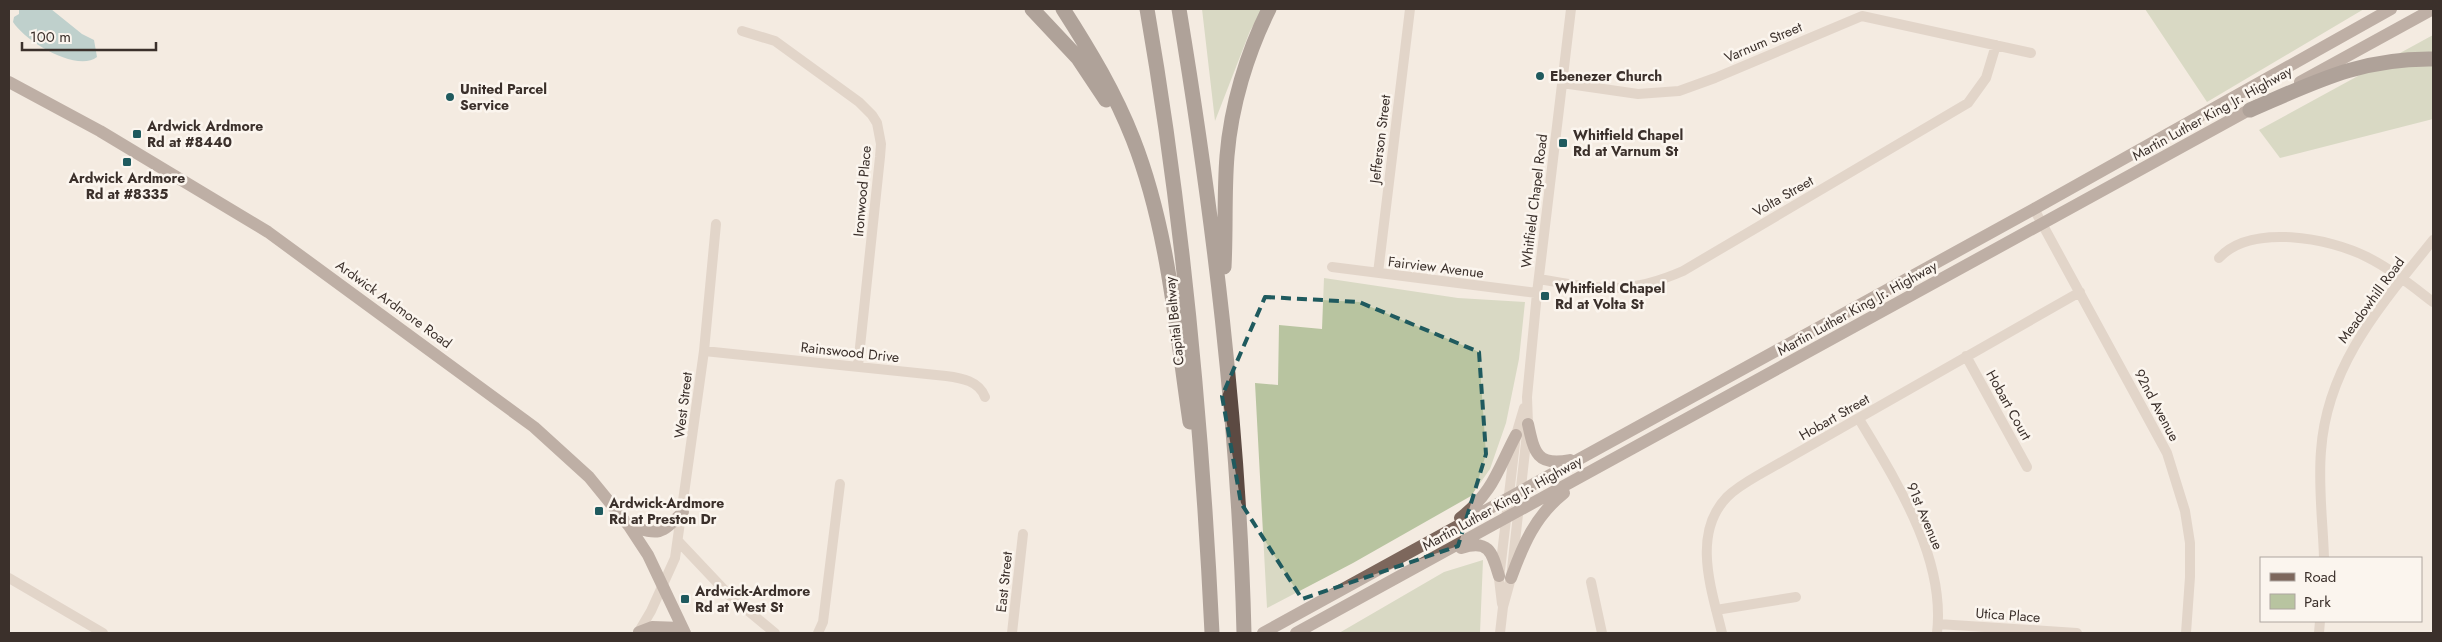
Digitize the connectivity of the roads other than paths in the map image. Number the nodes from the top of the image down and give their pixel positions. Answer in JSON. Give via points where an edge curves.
{"nodes":[{"id":1,"x":1032,"y":9,"type":"edge"},
{"id":2,"x":1063,"y":9,"type":"edge"},
{"id":3,"x":1147,"y":9,"type":"edge"},
{"id":4,"x":1179,"y":9,"type":"edge"},
{"id":5,"x":1270,"y":9,"type":"edge"},
{"id":6,"x":1410,"y":9,"type":"edge"},
{"id":7,"x":1571,"y":9,"type":"edge"},
{"id":8,"x":2391,"y":9,"type":"edge"},
{"id":9,"x":2433,"y":9,"type":"edge"},
{"id":10,"x":1862,"y":12,"type":"edge"},
{"id":11,"x":742,"y":31,"type":"dead end"},
{"id":12,"x":1996,"y":45,"type":"junction"},
{"id":13,"x":2032,"y":53,"type":"dead end"},
{"id":14,"x":2433,"y":59,"type":"edge"},
{"id":15,"x":9,"y":82,"type":"edge"},
{"id":16,"x":1562,"y":83,"type":"junction"},
{"id":17,"x":2250,"y":110,"type":"junction"},
{"id":18,"x":1153,"y":202,"type":"junction"},
{"id":19,"x":2034,"y":209,"type":"junction"},
{"id":20,"x":2042,"y":223,"type":"junction"},
{"id":21,"x":716,"y":224,"type":"dead end"},
{"id":22,"x":2433,"y":240,"type":"edge"},
{"id":23,"x":2219,"y":258,"type":"dead end"},
{"id":24,"x":1332,"y":267,"type":"dead end"},
{"id":25,"x":1378,"y":273,"type":"junction"},
{"id":26,"x":1539,"y":279,"type":"junction"},
{"id":27,"x":2403,"y":279,"type":"junction"},
{"id":28,"x":2080,"y":292,"type":"junction"},
{"id":29,"x":1537,"y":293,"type":"junction"},
{"id":30,"x":2433,"y":302,"type":"edge"},
{"id":31,"x":1221,"y":306,"type":"junction"},
{"id":32,"x":704,"y":351,"type":"junction"},
{"id":33,"x":1966,"y":356,"type":"junction"},
{"id":34,"x":858,"y":366,"type":"junction"},
{"id":35,"x":985,"y":398,"type":"dead end"},
{"id":36,"x":1527,"y":398,"type":"junction"},
{"id":37,"x":1859,"y":419,"type":"junction"},
{"id":38,"x":1528,"y":424,"type":"junction"},
{"id":39,"x":1516,"y":434,"type":"junction"},
{"id":40,"x":1580,"y":458,"type":"junction"},
{"id":41,"x":2027,"y":467,"type":"dead end"},
{"id":42,"x":1598,"y":468,"type":"junction"},
{"id":43,"x":840,"y":484,"type":"dead end"},
{"id":44,"x":1520,"y":492,"type":"junction"},
{"id":45,"x":1509,"y":498,"type":"junction"},
{"id":46,"x":683,"y":512,"type":"junction"},
{"id":47,"x":1518,"y":512,"type":"junction"},
{"id":48,"x":1506,"y":518,"type":"junction"},
{"id":49,"x":629,"y":526,"type":"junction"},
{"id":50,"x":1022,"y":534,"type":"dead end"},
{"id":51,"x":678,"y":541,"type":"junction"},
{"id":52,"x":1428,"y":541,"type":"junction"},
{"id":53,"x":1208,"y":552,"type":"junction"},
{"id":54,"x":2324,"y":557,"type":"edge"},
{"id":55,"x":1435,"y":558,"type":"junction"},
{"id":56,"x":1505,"y":577,"type":"junction"},
{"id":57,"x":9,"y":578,"type":"edge"},
{"id":58,"x":1591,"y":582,"type":"dead end"},
{"id":59,"x":662,"y":587,"type":"junction"},
{"id":60,"x":1796,"y":596,"type":"dead end"},
{"id":61,"x":1716,"y":610,"type":"junction"},
{"id":62,"x":1938,"y":629,"type":"edge"},
{"id":63,"x":684,"y":631,"type":"edge"},
{"id":64,"x":103,"y":633,"type":"edge"},
{"id":65,"x":638,"y":633,"type":"edge"},
{"id":66,"x":775,"y":633,"type":"edge"},
{"id":67,"x":818,"y":633,"type":"edge"},
{"id":68,"x":1012,"y":633,"type":"edge"},
{"id":69,"x":1212,"y":633,"type":"edge"},
{"id":70,"x":1244,"y":633,"type":"edge"},
{"id":71,"x":1263,"y":633,"type":"edge"},
{"id":72,"x":1296,"y":633,"type":"edge"},
{"id":73,"x":1500,"y":633,"type":"edge"},
{"id":74,"x":1602,"y":633,"type":"edge"},
{"id":75,"x":1722,"y":633,"type":"edge"},
{"id":76,"x":2077,"y":633,"type":"edge"},
{"id":77,"x":2186,"y":633,"type":"edge"}],
"edges":[{"from":1,"to":18,"type":"highway","via":[[1059,35],[1115,114]]},
{"from":2,"to":18,"type":"highway","via":[[1120,109]]},
{"from":3,"to":53,"type":"highway","name":"Capital Beltway","via":[[1185,264]]},
{"from":4,"to":31,"type":"highway"},
{"from":5,"to":31,"type":"highway","via":[[1244,73],[1231,127]]},
{"from":6,"to":25,"type":"street","name":"Jefferson Street"},
{"from":7,"to":16,"type":"street","name":"Whitfield Chapel Road"},
{"from":8,"to":19,"type":"main road","name":"Martin Luther King Jr. Highway"},
{"from":9,"to":17,"type":"main road","name":"Martin Luther King Jr. Highway"},
{"from":10,"to":12,"type":"street","name":"Varnum Street"},
{"from":10,"to":16,"type":"street","name":"Varnum Street","via":[[1679,91],[1638,94]]},
{"from":11,"to":34,"type":"street","name":"Ironwood Place","via":[[775,41],[859,102],[876,123],[881,144]]},
{"from":12,"to":13,"type":"street","name":"Varnum Street"},
{"from":12,"to":26,"type":"street","name":"Volta Street","via":[[1986,78],[1968,103],[1683,271],[1644,286],[1620,289]]},
{"from":14,"to":17,"type":"highway","via":[[2394,60],[2352,68]]},
{"from":15,"to":49,"type":"main road","name":"Ardwick Ardmore Road","via":[[205,192],[314,264],[543,434],[589,477]]},
{"from":16,"to":26,"type":"street","name":"Whitfield Chapel Road"},
{"from":17,"to":20,"type":"main road","name":"Martin Luther King Jr. Highway"},
{"from":18,"to":53,"type":"highway","via":[[1172,302]]},
{"from":19,"to":20,"type":"street","name":"92nd Avenue"},
{"from":19,"to":40,"type":"main road","name":"Martin Luther King Jr. Highway"},
{"from":20,"to":28,"type":"street","name":"92nd Avenue"},
{"from":20,"to":42,"type":"main road","name":"Martin Luther King Jr. Highway"},
{"from":21,"to":32,"type":"street","name":"West Street"},
{"from":22,"to":27,"type":"street","name":"Meadowhill Road"},
{"from":23,"to":27,"type":"street","via":[[2233,246],[2248,241],[2301,238],[2354,251]]},
{"from":24,"to":25,"type":"street","name":"Fairview Avenue"},
{"from":25,"to":29,"type":"street","name":"Fairview Avenue"},
{"from":26,"to":29,"type":"street","name":"Whitfield Chapel Road"},
{"from":27,"to":30,"type":"street"},
{"from":27,"to":54,"type":"street","name":"Meadowhill Road","via":[[2352,349],[2329,400],[2320,461]]},
{"from":28,"to":33,"type":"street","name":"Hobart Street"},
{"from":28,"to":77,"type":"street","name":"92nd Avenue","via":[[2159,437],[2180,494],[2191,559]]},
{"from":29,"to":36,"type":"street","name":"Whitfield Chapel Road"},
{"from":31,"to":70,"type":"highway"},
{"from":32,"to":34,"type":"street","name":"Rainswood Drive"},
{"from":32,"to":46,"type":"street","name":"West Street"},
{"from":33,"to":37,"type":"street","name":"Hobart Street"},
{"from":33,"to":41,"type":"street","name":"Hobart Court"},
{"from":34,"to":35,"type":"street","name":"Rainswood Drive","via":[[952,377],[982,388]]},
{"from":36,"to":38,"type":"street","name":"Whitfield Chapel Road"},
{"from":36,"to":39,"type":"street","name":"Whitfield Chapel Road"},
{"from":37,"to":61,"type":"street","name":"Hobart Street","via":[[1748,481],[1718,507],[1706,553]]},
{"from":37,"to":62,"type":"street","name":"91st Avenue","via":[[1920,533],[1934,582]]},
{"from":38,"to":40,"type":"main road","via":[[1533,449],[1544,460],[1560,462]]},
{"from":38,"to":44,"type":"street","name":"Whitfield Chapel Road"},
{"from":39,"to":45,"type":"street","name":"Whitfield Chapel Road"},
{"from":39,"to":52,"type":"main road","via":[[1496,479],[1481,500]]},
{"from":40,"to":44,"type":"main road","name":"Martin Luther King Jr. Highway"},
{"from":42,"to":47,"type":"main road","name":"Martin Luther King Jr. Highway"},
{"from":42,"to":56,"type":"main road","via":[[1542,514]]},
{"from":43,"to":67,"type":"street","via":[[823,622]]},
{"from":44,"to":45,"type":"main road","name":"Martin Luther King Jr. Highway"},
{"from":44,"to":47,"type":"street","name":"Whitfield Chapel Road"},
{"from":45,"to":48,"type":"street","name":"Whitfield Chapel Road"},
{"from":45,"to":52,"type":"main road","name":"Martin Luther King Jr. Highway"},
{"from":46,"to":49,"type":"main road","via":[[664,531],[652,532]]},
{"from":46,"to":51,"type":"street","name":"West Street"},
{"from":47,"to":48,"type":"main road","name":"Martin Luther King Jr. Highway"},
{"from":47,"to":56,"type":"street","name":"Whitfield Chapel Road"},
{"from":48,"to":55,"type":"main road","name":"Martin Luther King Jr. Highway"},
{"from":48,"to":56,"type":"street","name":"Whitfield Chapel Road"},
{"from":49,"to":59,"type":"main road","name":"Ardwick Ardmore Road","via":[[648,555]]},
{"from":50,"to":68,"type":"street","name":"East Street"},
{"from":51,"to":59,"type":"street","name":"West Street","via":[[675,558]]},
{"from":51,"to":66,"type":"street","via":[[729,595]]},
{"from":52,"to":71,"type":"main road","name":"Martin Luther King Jr. Highway"},
{"from":53,"to":69,"type":"highway","name":"Capital Beltway"},
{"from":55,"to":56,"type":"main road","via":[[1469,546],[1483,546],[1493,554]]},
{"from":55,"to":72,"type":"main road","name":"Martin Luther King Jr. Highway"},
{"from":56,"to":73,"type":"street","name":"Whitfield Chapel Road"},
{"from":57,"to":64,"type":"street"},
{"from":58,"to":74,"type":"street"},
{"from":59,"to":63,"type":"main road","name":"Ardwick Ardmore Road"},
{"from":59,"to":65,"type":"street","name":"West Street"},
{"from":60,"to":61,"type":"street"},
{"from":61,"to":75,"type":"street","name":"Hobart Street"},
{"from":62,"to":76,"type":"street","name":"Utica Place"},
{"from":63,"to":65,"type":"main road","via":[[652,626]]}]}
